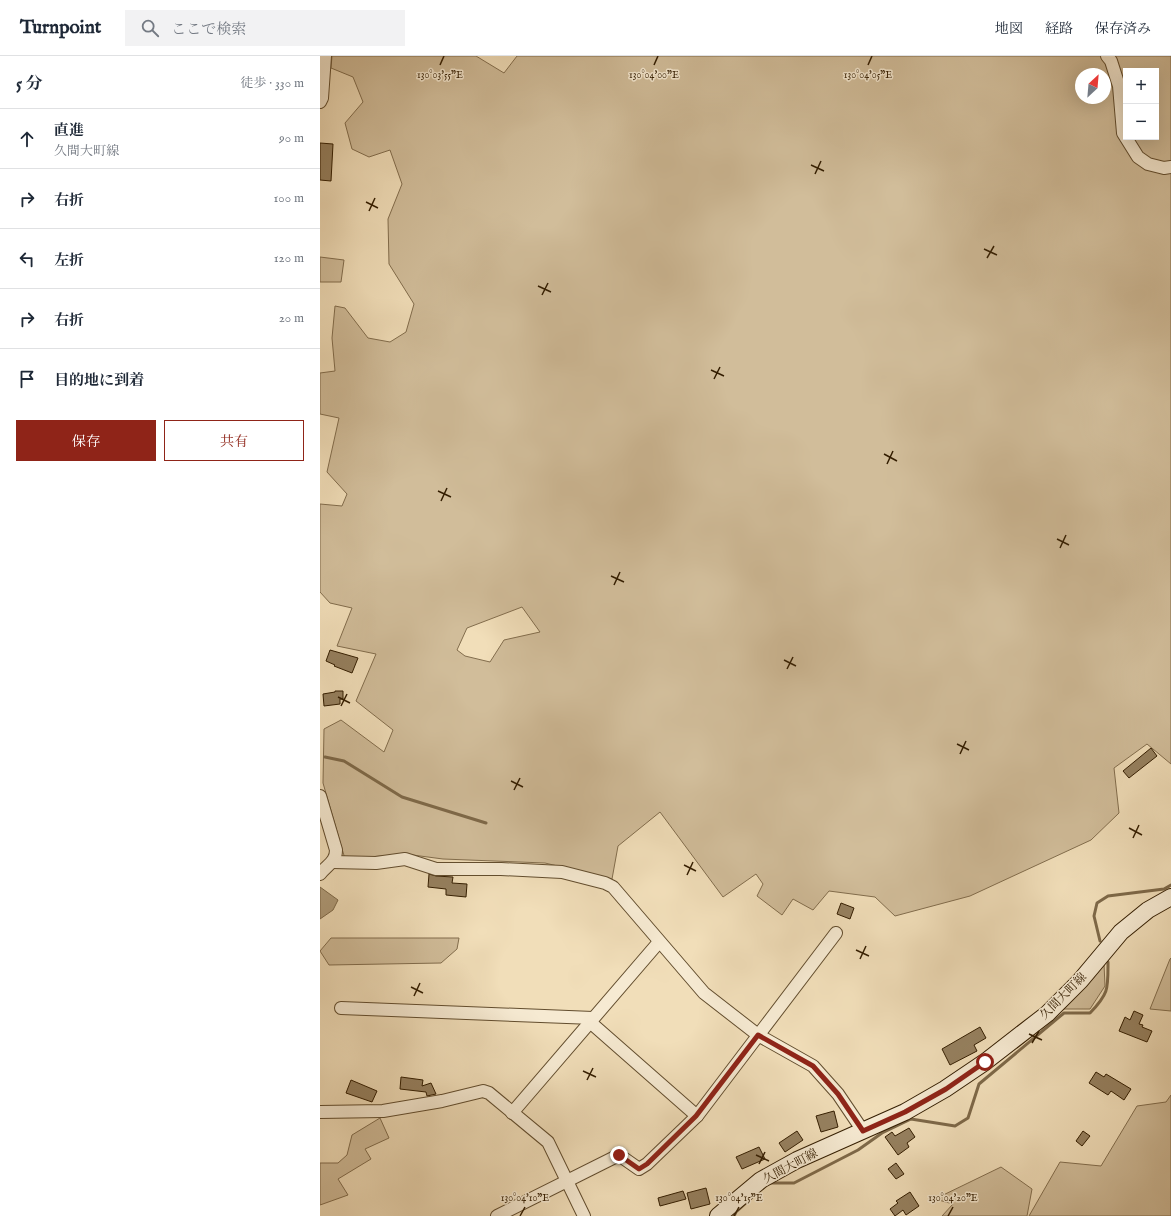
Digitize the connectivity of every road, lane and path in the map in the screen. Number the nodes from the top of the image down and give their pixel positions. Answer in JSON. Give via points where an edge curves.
{"nodes":[{"id":1,"x":325,"y":56,"type":"edge"},
{"id":2,"x":1107,"y":56,"type":"edge"},
{"id":3,"x":320,"y":102,"type":"edge"},
{"id":4,"x":1171,"y":167,"type":"edge"},
{"id":5,"x":320,"y":796,"type":"edge"},
{"id":6,"x":333,"y":862,"type":"junction"},
{"id":7,"x":320,"y":874,"type":"edge"},
{"id":8,"x":1171,"y":897,"type":"edge"},
{"id":9,"x":836,"y":933,"type":"dead end"},
{"id":10,"x":659,"y":942,"type":"junction"},
{"id":11,"x":341,"y":1008,"type":"dead end"},
{"id":12,"x":592,"y":1020,"type":"junction"},
{"id":13,"x":758,"y":1035,"type":"junction"},
{"id":14,"x":320,"y":1112,"type":"edge"},
{"id":15,"x":512,"y":1113,"type":"junction"},
{"id":16,"x":696,"y":1116,"type":"junction"},
{"id":17,"x":863,"y":1131,"type":"junction"},
{"id":18,"x":568,"y":1182,"type":"junction"},
{"id":19,"x":497,"y":1216,"type":"edge"},
{"id":20,"x":584,"y":1216,"type":"edge"},
{"id":21,"x":718,"y":1216,"type":"edge"}],
"edges":[{"from":1,"to":3,"type":"street"},
{"from":2,"to":4,"type":"street","via":[[1119,86],[1123,133],[1138,157],[1148,164]]},
{"from":5,"to":6,"type":"street","via":[[336,850]]},
{"from":6,"to":7,"type":"street"},
{"from":6,"to":10,"type":"street","via":[[376,863],[405,859],[436,869],[562,872],[613,887]]},
{"from":8,"to":17,"type":"main road","name":"久間大町線","via":[[1148,910],[1121,932],[1080,981],[1047,1014],[985,1062],[946,1089],[905,1112]]},
{"from":9,"to":13,"type":"street"},
{"from":10,"to":12,"type":"street"},
{"from":10,"to":13,"type":"street","via":[[704,993]]},
{"from":11,"to":12,"type":"street"},
{"from":12,"to":15,"type":"street"},
{"from":12,"to":16,"type":"street"},
{"from":13,"to":16,"type":"street"},
{"from":13,"to":17,"type":"street","via":[[813,1066],[838,1094]]},
{"from":14,"to":15,"type":"street","via":[[383,1111],[483,1091],[489,1093]]},
{"from":15,"to":18,"type":"street","via":[[548,1142]]},
{"from":16,"to":18,"type":"street","via":[[639,1169],[619,1155]]},
{"from":17,"to":21,"type":"main road","name":"久間大町線","via":[[797,1160],[762,1180]]},
{"from":18,"to":19,"type":"street"},
{"from":18,"to":20,"type":"street"}]}
